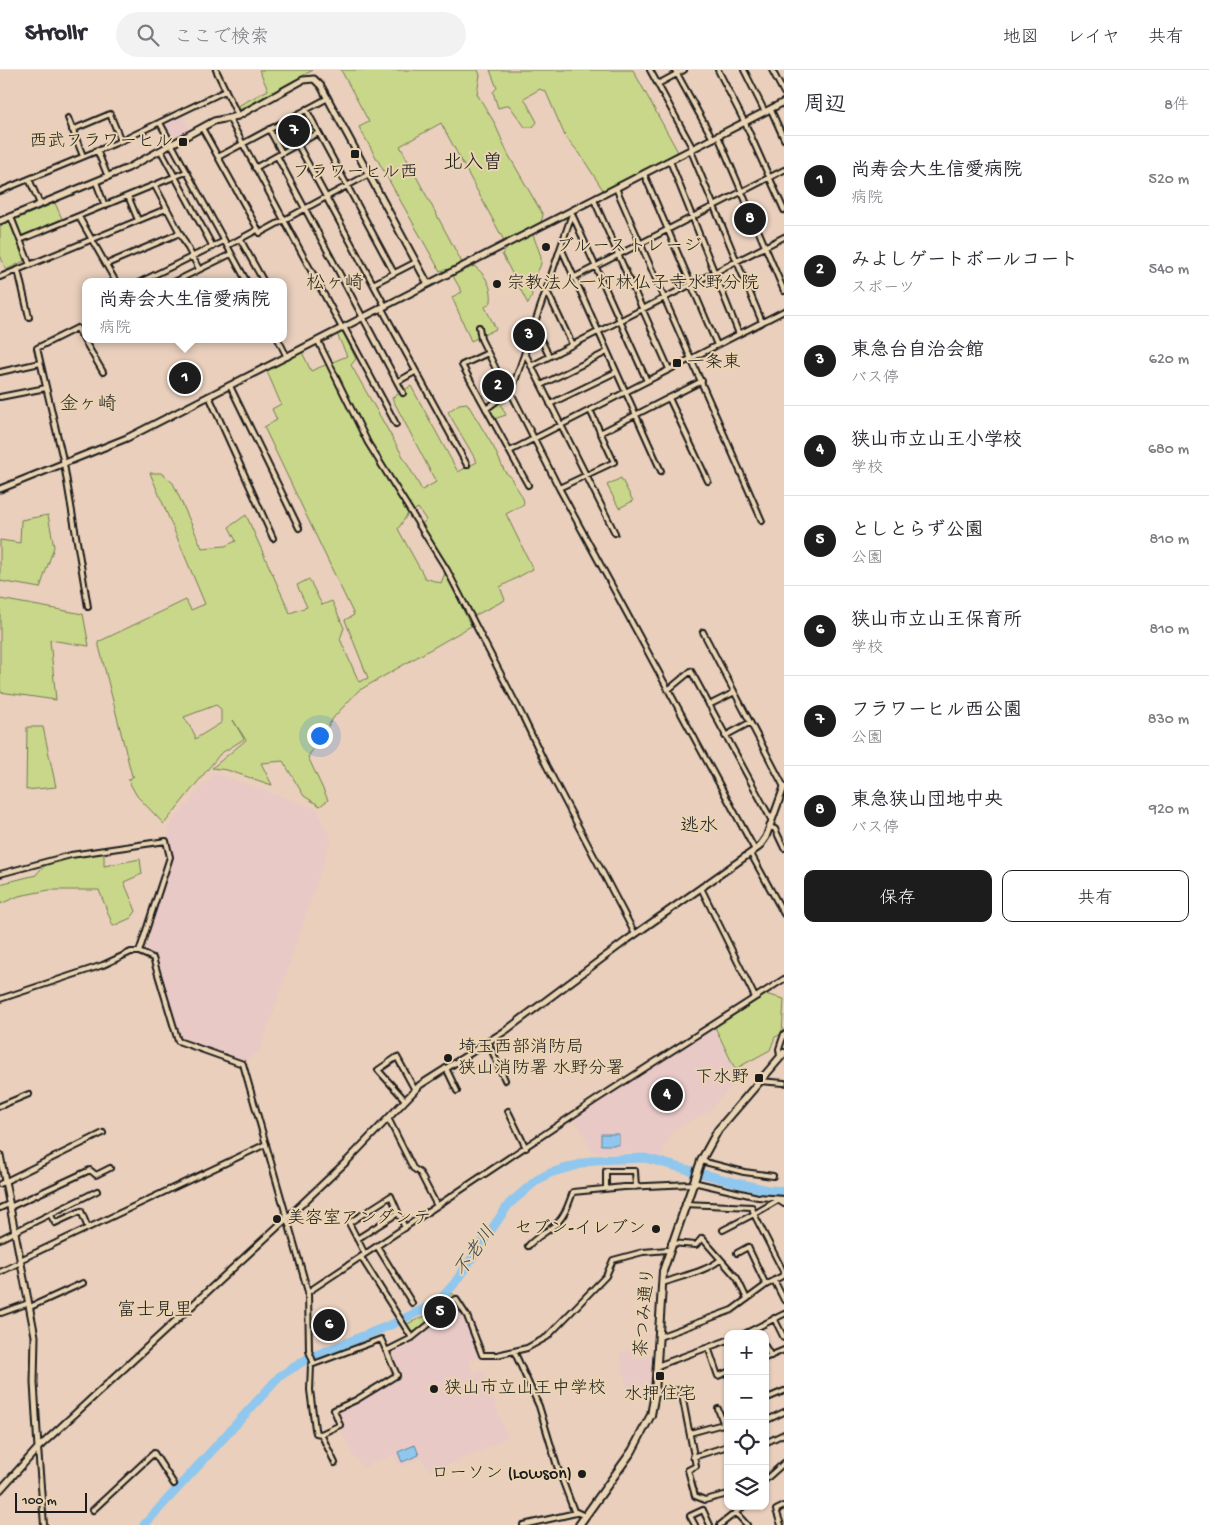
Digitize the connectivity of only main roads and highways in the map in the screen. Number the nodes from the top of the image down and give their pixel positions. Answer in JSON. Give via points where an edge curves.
{"nodes":[{"id":1,"x":782,"y":1055,"type":"edge"},
{"id":2,"x":578,"y":1525,"type":"edge"}],
"edges":[{"from":1,"to":2,"type":"main road","name":"茶つみ通り","via":[[718,1130],[701,1161],[668,1250],[662,1283],[651,1415],[640,1438]]}]}
